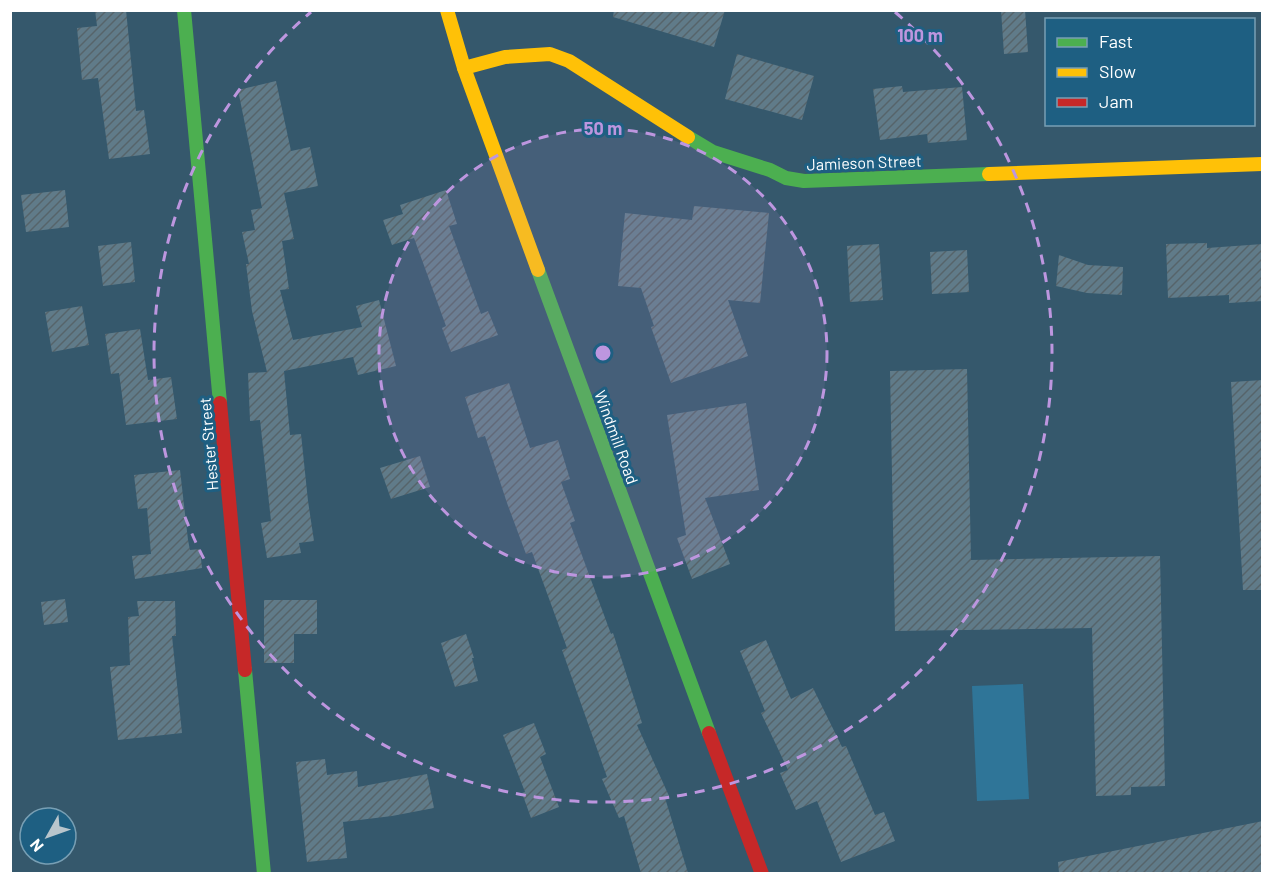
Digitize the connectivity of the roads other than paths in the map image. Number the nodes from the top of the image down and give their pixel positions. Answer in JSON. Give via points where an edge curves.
{"nodes":[{"id":1,"x":184,"y":10,"type":"edge"},
{"id":2,"x":447,"y":10,"type":"edge"},
{"id":3,"x":464,"y":68,"type":"junction"},
{"id":4,"x":1263,"y":164,"type":"edge"},
{"id":5,"x":264,"y":873,"type":"edge"},
{"id":6,"x":762,"y":873,"type":"edge"}],
"edges":[{"from":1,"to":5,"type":"street","name":"Hester Street"},
{"from":2,"to":3,"type":"street","name":"Windmill Road"},
{"from":3,"to":4,"type":"street","name":"Jamieson Street","via":[[505,57],[550,54],[569,61],[714,152],[804,181]]},
{"from":3,"to":6,"type":"street","name":"Windmill Road"}]}
